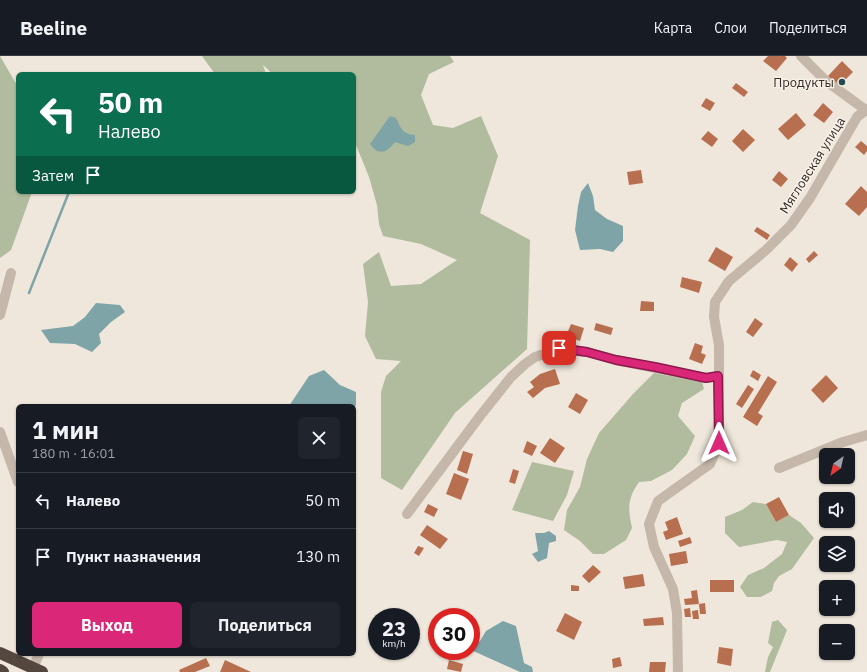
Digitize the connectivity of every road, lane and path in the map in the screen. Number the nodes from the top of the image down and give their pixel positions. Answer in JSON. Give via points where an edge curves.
{"nodes":[{"id":1,"x":801,"y":56,"type":"edge"},
{"id":2,"x":867,"y":110,"type":"edge"},
{"id":3,"x":11,"y":274,"type":"dead end"},
{"id":4,"x":0,"y":315,"type":"edge"},
{"id":5,"x":718,"y":376,"type":"junction"},
{"id":6,"x":0,"y":432,"type":"edge"},
{"id":7,"x":867,"y":435,"type":"edge"},
{"id":8,"x":779,"y":468,"type":"dead end"},
{"id":9,"x":16,"y":476,"type":"edge"},
{"id":10,"x":407,"y":514,"type":"dead end"},
{"id":11,"x":0,"y":653,"type":"edge"},
{"id":12,"x":39,"y":656,"type":"edge"},
{"id":13,"x":0,"y":670,"type":"edge"},
{"id":14,"x":38,"y":670,"type":"edge"},
{"id":15,"x":4,"y":672,"type":"edge"},
{"id":16,"x":678,"y":672,"type":"edge"}],
"edges":[{"from":1,"to":2,"type":"street","via":[[826,81]]},
{"from":2,"to":5,"type":"street","name":"Мягловская улица","via":[[857,117],[810,198],[791,225],[729,281],[714,302],[719,345]]},
{"from":3,"to":4,"type":"street"},
{"from":5,"to":10,"type":"street","via":[[706,378],[559,348],[535,357],[511,378],[480,416]]},
{"from":5,"to":16,"type":"street","name":"Мягловская улица","via":[[719,443],[710,464],[658,501],[649,524],[654,547],[673,589],[677,613]]},
{"from":6,"to":9,"type":"street"},
{"from":7,"to":8,"type":"street"},
{"from":11,"to":14,"type":"highway"},
{"from":12,"to":14,"type":"street"},
{"from":13,"to":15,"type":"highway"}]}
